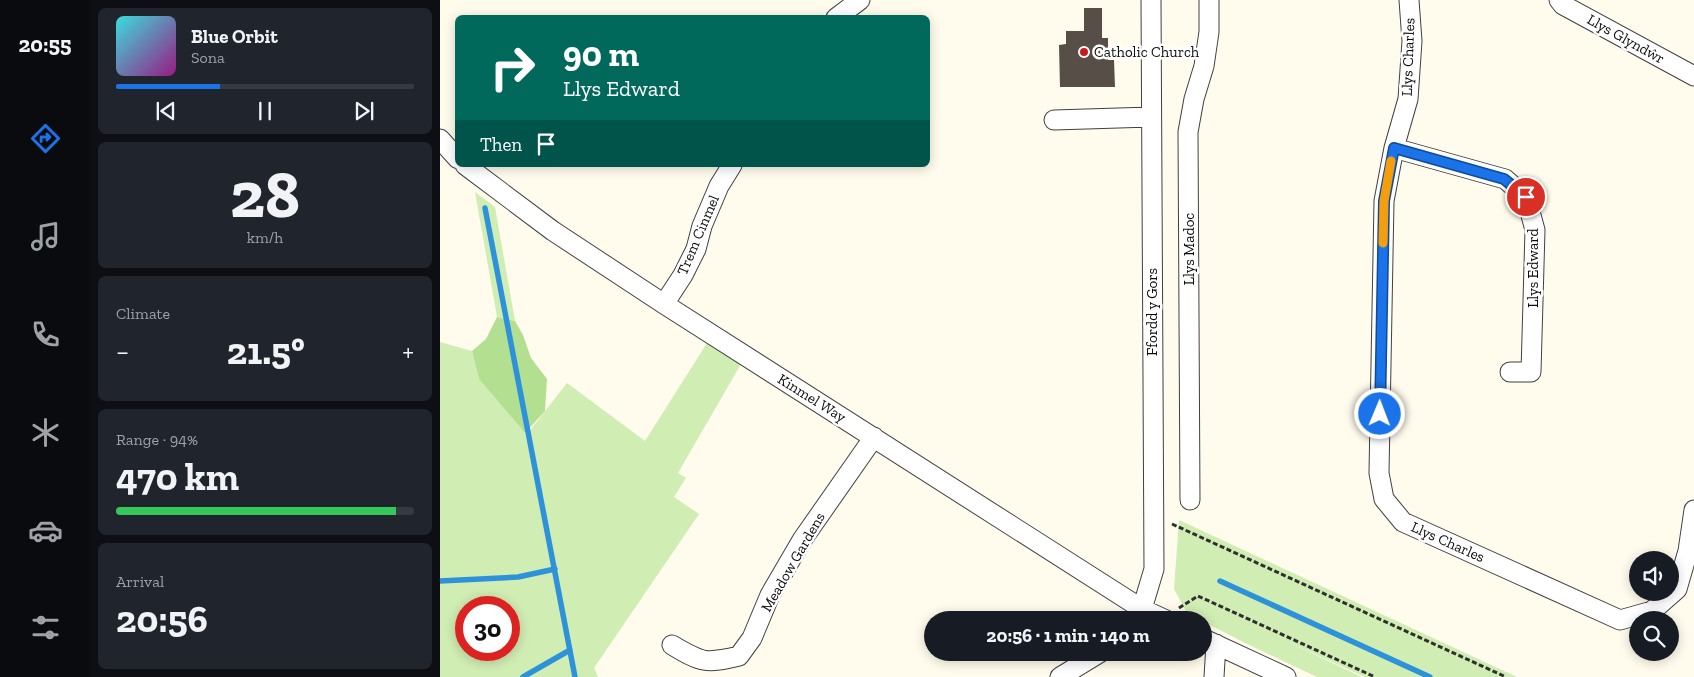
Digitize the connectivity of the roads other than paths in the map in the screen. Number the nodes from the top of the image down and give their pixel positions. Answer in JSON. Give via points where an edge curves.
{"nodes":[{"id":1,"x":860,"y":0,"type":"edge"},
{"id":2,"x":1151,"y":0,"type":"edge"},
{"id":3,"x":1209,"y":0,"type":"edge"},
{"id":4,"x":1409,"y":0,"type":"edge"},
{"id":5,"x":1559,"y":0,"type":"edge"},
{"id":6,"x":840,"y":15,"type":"edge"},
{"id":7,"x":1694,"y":76,"type":"edge"},
{"id":8,"x":1151,"y":117,"type":"junction"},
{"id":9,"x":1054,"y":120,"type":"dead end"},
{"id":10,"x":440,"y":139,"type":"edge"},
{"id":11,"x":1394,"y":148,"type":"junction"},
{"id":12,"x":455,"y":156,"type":"edge"},
{"id":13,"x":468,"y":167,"type":"edge"},
{"id":14,"x":731,"y":167,"type":"edge"},
{"id":15,"x":664,"y":304,"type":"junction"},
{"id":16,"x":1510,"y":372,"type":"dead end"},
{"id":17,"x":874,"y":437,"type":"junction"},
{"id":18,"x":1190,"y":500,"type":"dead end"},
{"id":19,"x":1694,"y":510,"type":"edge"},
{"id":20,"x":1134,"y":611,"type":"edge"},
{"id":21,"x":1139,"y":611,"type":"edge"},
{"id":22,"x":1659,"y":611,"type":"edge"},
{"id":23,"x":1629,"y":619,"type":"edge"},
{"id":24,"x":1212,"y":642,"type":"edge"},
{"id":25,"x":672,"y":645,"type":"dead end"},
{"id":26,"x":1086,"y":661,"type":"edge"},
{"id":27,"x":1212,"y":661,"type":"edge"},
{"id":28,"x":1060,"y":677,"type":"edge"},
{"id":29,"x":1214,"y":677,"type":"edge"},
{"id":30,"x":1286,"y":677,"type":"edge"}],
"edges":[{"from":1,"to":6,"type":"street"},
{"from":2,"to":8,"type":"street","name":"Ffordd y Gors"},
{"from":3,"to":18,"type":"street","name":"Llys Madoc","via":[[1204,66],[1188,132]]},
{"from":4,"to":11,"type":"street","name":"Llys Charles","via":[[1412,41],[1408,99]]},
{"from":5,"to":7,"type":"street","name":"Llys Glyndŵr"},
{"from":8,"to":9,"type":"street"},
{"from":8,"to":21,"type":"street","name":"Ffordd y Gors","via":[[1154,570]]},
{"from":10,"to":12,"type":"street"},
{"from":11,"to":16,"type":"street","name":"Llys Edward","via":[[1504,179],[1526,197],[1535,230],[1531,372]]},
{"from":11,"to":23,"type":"street","name":"Llys Charles","via":[[1384,201],[1379,473],[1384,499],[1403,522],[1620,620]]},
{"from":13,"to":15,"type":"street","name":"Kinmel Way","via":[[553,231]]},
{"from":14,"to":15,"type":"street","name":"Trem Cinmel","via":[[712,202],[696,249]]},
{"from":15,"to":17,"type":"street","name":"Kinmel Way"},
{"from":17,"to":20,"type":"street","name":"Kinmel Way"},
{"from":17,"to":25,"type":"street","name":"Meadow Gardens","via":[[802,540],[770,595],[752,638],[739,656],[713,662],[693,658]]},
{"from":19,"to":22,"type":"street","name":"Llys Charles","via":[[1688,551],[1677,589]]},
{"from":24,"to":30,"type":"street"},
{"from":26,"to":28,"type":"street"},
{"from":27,"to":29,"type":"street"}]}
